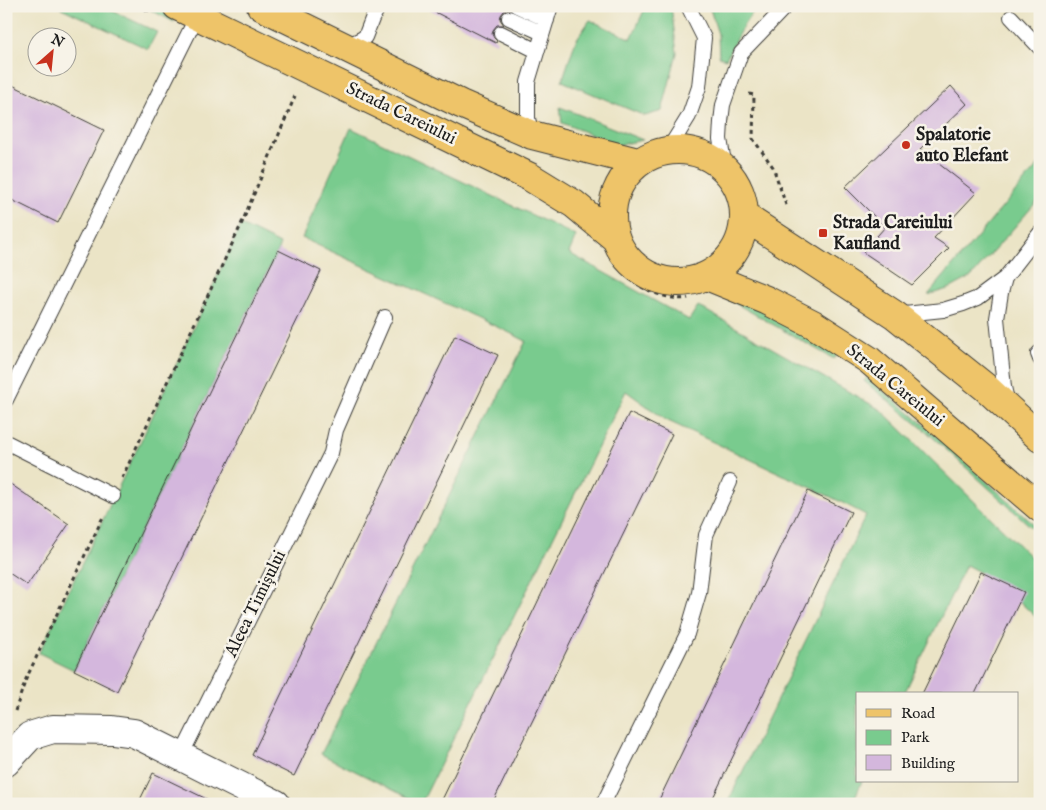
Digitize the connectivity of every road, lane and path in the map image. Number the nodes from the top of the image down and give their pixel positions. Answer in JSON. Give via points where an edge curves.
{"nodes":[{"id":1,"x":261,"y":6,"type":"edge"},
{"id":2,"x":379,"y":6,"type":"edge"},
{"id":3,"x":517,"y":6,"type":"edge"},
{"id":4,"x":688,"y":6,"type":"edge"},
{"id":5,"x":786,"y":6,"type":"edge"},
{"id":6,"x":187,"y":11,"type":"edge"},
{"id":7,"x":1011,"y":17,"type":"dead end"},
{"id":8,"x":508,"y":18,"type":"dead end"},
{"id":9,"x":547,"y":20,"type":"edge"},
{"id":10,"x":501,"y":33,"type":"dead end"},
{"id":11,"x":345,"y":47,"type":"junction"},
{"id":12,"x":1040,"y":48,"type":"edge"},
{"id":13,"x":537,"y":51,"type":"junction"},
{"id":14,"x":754,"y":95,"type":"dead end"},
{"id":15,"x":295,"y":96,"type":"dead end"},
{"id":16,"x":532,"y":135,"type":"junction"},
{"id":17,"x":668,"y":150,"type":"junction"},
{"id":18,"x":638,"y":162,"type":"junction"},
{"id":19,"x":725,"y":168,"type":"junction"},
{"id":20,"x":788,"y":211,"type":"dead end"},
{"id":21,"x":745,"y":217,"type":"junction"},
{"id":22,"x":1040,"y":233,"type":"edge"},
{"id":23,"x":615,"y":251,"type":"junction"},
{"id":24,"x":1004,"y":278,"type":"junction"},
{"id":25,"x":699,"y":287,"type":"junction"},
{"id":26,"x":895,"y":315,"type":"junction"},
{"id":27,"x":385,"y":316,"type":"dead end"},
{"id":28,"x":1040,"y":352,"type":"edge"},
{"id":29,"x":1040,"y":359,"type":"edge"},
{"id":30,"x":6,"y":400,"type":"edge"},
{"id":31,"x":1010,"y":409,"type":"junction"},
{"id":32,"x":1040,"y":438,"type":"edge"},
{"id":33,"x":6,"y":442,"type":"edge"},
{"id":34,"x":730,"y":482,"type":"dead end"},
{"id":35,"x":113,"y":496,"type":"junction"},
{"id":36,"x":1040,"y":508,"type":"edge"},
{"id":37,"x":13,"y":717,"type":"dead end"},
{"id":38,"x":180,"y":756,"type":"junction"},
{"id":39,"x":6,"y":762,"type":"edge"},
{"id":40,"x":276,"y":804,"type":"edge"},
{"id":41,"x":603,"y":804,"type":"edge"}],
"edges":[{"from":1,"to":11,"type":"main road","name":"Strada Careiului"},
{"from":2,"to":11,"type":"lane","via":[[365,37]]},
{"from":3,"to":9,"type":"lane"},
{"from":4,"to":17,"type":"lane","via":[[704,38],[699,87],[689,116]]},
{"from":5,"to":19,"type":"lane","via":[[741,54],[723,105],[720,139]]},
{"from":6,"to":23,"type":"main road","name":"Strada Careiului","via":[[530,177],[574,204]]},
{"from":6,"to":30,"type":"lane"},
{"from":7,"to":12,"type":"lane"},
{"from":8,"to":9,"type":"lane"},
{"from":9,"to":13,"type":"lane"},
{"from":10,"to":13,"type":"lane"},
{"from":11,"to":16,"type":"main road","name":"Strada Careiului"},
{"from":13,"to":16,"type":"lane","via":[[528,82],[528,118]]},
{"from":14,"to":20,"type":"path","via":[[753,139],[773,167]]},
{"from":15,"to":35,"type":"path","via":[[241,225]]},
{"from":16,"to":18,"type":"main road","name":"Strada Careiului"},
{"from":17,"to":18,"type":"main road"},
{"from":17,"to":19,"type":"main road","via":[[697,152]]},
{"from":18,"to":23,"type":"main road","via":[[623,177],[614,196],[611,218]]},
{"from":19,"to":21,"type":"main road","via":[[739,191]]},
{"from":21,"to":25,"type":"main road","via":[[742,235],[734,252]]},
{"from":21,"to":26,"type":"main road"},
{"from":22,"to":24,"type":"lane"},
{"from":23,"to":25,"type":"main road","via":[[642,273],[663,281]]},
{"from":23,"to":25,"type":"path","via":[[634,283],[662,296],[684,299]]},
{"from":24,"to":26,"type":"lane","via":[[978,298],[963,304],[943,310]]},
{"from":24,"to":31,"type":"lane","via":[[997,318],[1004,387]]},
{"from":25,"to":36,"type":"main road","name":"Strada Careiului","via":[[766,300],[813,324],[869,360]]},
{"from":26,"to":31,"type":"main road"},
{"from":27,"to":38,"type":"lane","name":"Aleea Timișului","via":[[336,430],[331,453]]},
{"from":28,"to":29,"type":"lane"},
{"from":31,"to":32,"type":"main road"},
{"from":33,"to":35,"type":"lane"},
{"from":34,"to":41,"type":"lane","via":[[706,536],[699,593],[687,634]]},
{"from":35,"to":37,"type":"path","via":[[26,679]]},
{"from":38,"to":39,"type":"street","via":[[134,733],[53,729],[30,736]]},
{"from":38,"to":40,"type":"street"}]}
